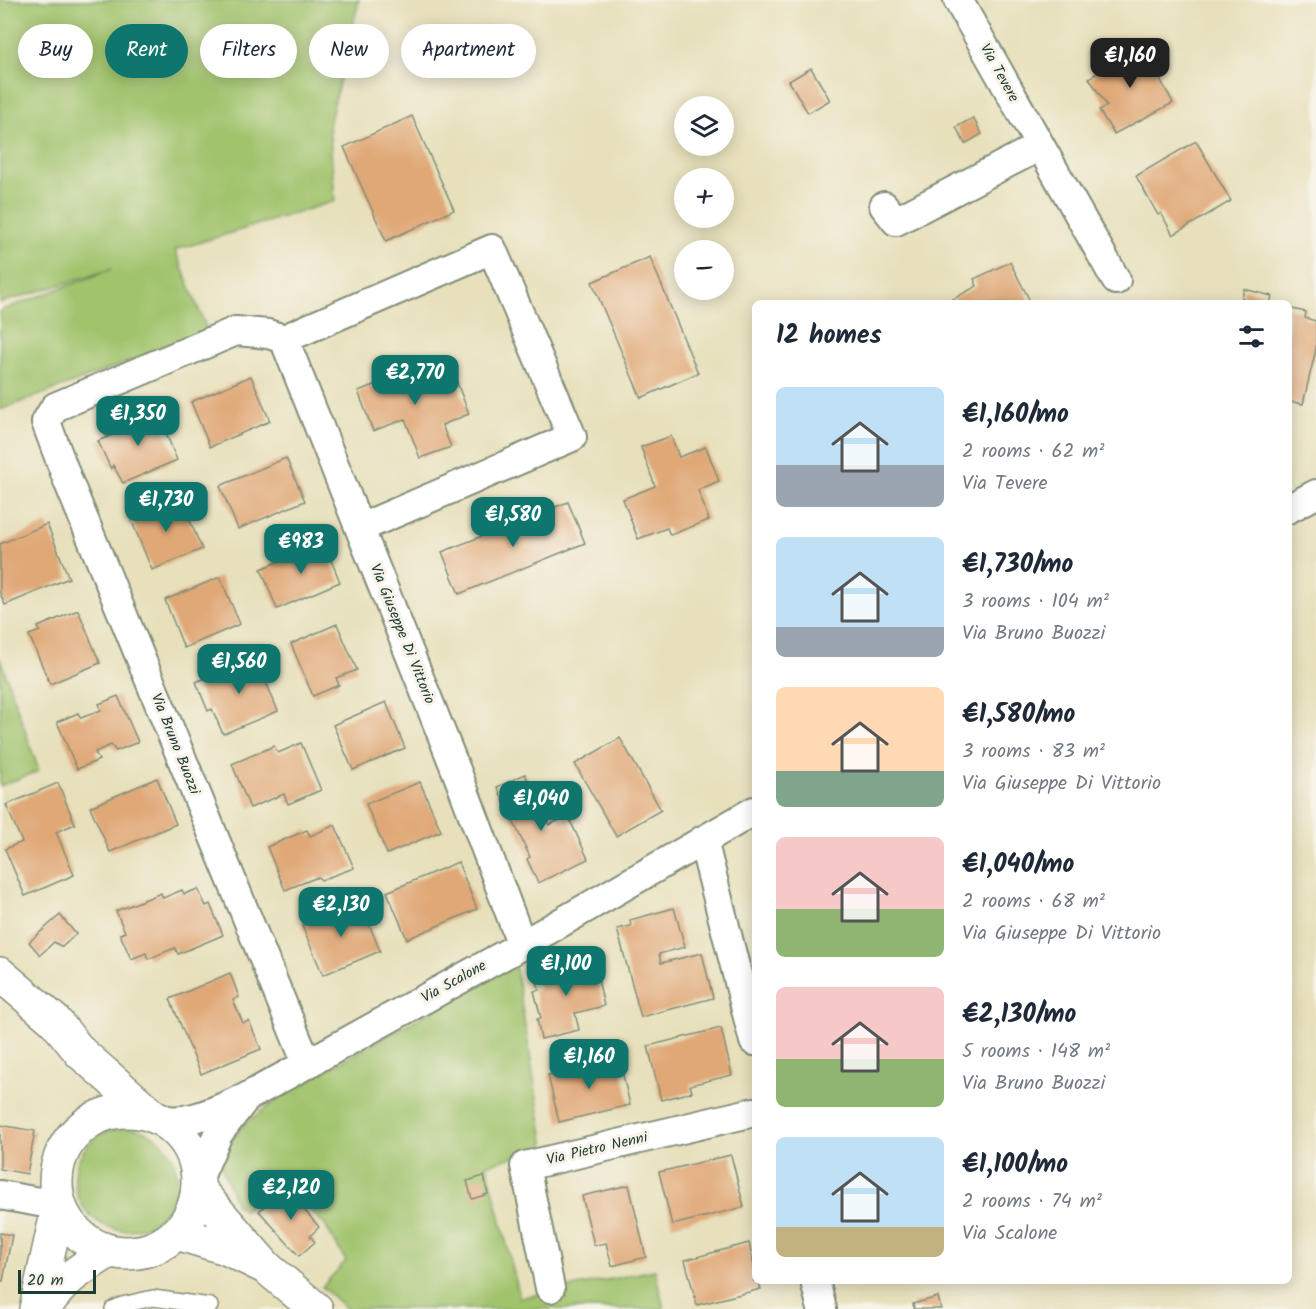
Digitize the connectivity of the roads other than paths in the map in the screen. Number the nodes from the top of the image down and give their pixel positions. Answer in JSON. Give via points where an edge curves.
{"nodes":[{"id":1,"x":957,"y":0,"type":"edge"},
{"id":2,"x":1040,"y":146,"type":"junction"},
{"id":3,"x":890,"y":213,"type":"dead end"},
{"id":4,"x":1116,"y":280,"type":"dead end"},
{"id":5,"x":276,"y":336,"type":"junction"},
{"id":6,"x":1316,"y":494,"type":"edge"},
{"id":7,"x":1292,"y":507,"type":"edge"},
{"id":8,"x":360,"y":528,"type":"junction"},
{"id":9,"x":752,"y":812,"type":"edge"},
{"id":10,"x":703,"y":840,"type":"junction"},
{"id":11,"x":522,"y":945,"type":"junction"},
{"id":12,"x":0,"y":974,"type":"edge"},
{"id":13,"x":752,"y":1033,"type":"edge"},
{"id":14,"x":81,"y":1053,"type":"junction"},
{"id":15,"x":307,"y":1064,"type":"junction"},
{"id":16,"x":245,"y":1098,"type":"junction"},
{"id":17,"x":752,"y":1112,"type":"edge"},
{"id":18,"x":157,"y":1117,"type":"junction"},
{"id":19,"x":80,"y":1128,"type":"junction"},
{"id":20,"x":199,"y":1183,"type":"junction"},
{"id":21,"x":0,"y":1195,"type":"edge"},
{"id":22,"x":59,"y":1204,"type":"junction"},
{"id":23,"x":177,"y":1233,"type":"junction"},
{"id":24,"x":109,"y":1251,"type":"junction"},
{"id":25,"x":267,"y":1268,"type":"junction"},
{"id":26,"x":815,"y":1284,"type":"edge"},
{"id":27,"x":550,"y":1288,"type":"dead end"},
{"id":28,"x":210,"y":1306,"type":"dead end"},
{"id":29,"x":124,"y":1308,"type":"edge"},
{"id":30,"x":36,"y":1309,"type":"edge"},
{"id":31,"x":44,"y":1309,"type":"edge"},
{"id":32,"x":316,"y":1309,"type":"edge"},
{"id":33,"x":822,"y":1309,"type":"edge"}],
"edges":[{"from":1,"to":2,"type":"street","name":"Via Tevere"},
{"from":2,"to":3,"type":"street"},
{"from":2,"to":4,"type":"street","name":"Via Tevere"},
{"from":5,"to":8,"type":"street","name":"Via Giuseppe Di Vittorio"},
{"from":5,"to":8,"type":"street","via":[[492,249],[572,437]]},
{"from":5,"to":15,"type":"street","name":"Via Bruno Buozzi","via":[[236,331],[55,407],[46,422]]},
{"from":6,"to":7,"type":"street"},
{"from":8,"to":11,"type":"street","name":"Via Giuseppe Di Vittorio"},
{"from":9,"to":10,"type":"street","name":"Via Scalone"},
{"from":10,"to":11,"type":"street","name":"Via Scalone"},
{"from":10,"to":13,"type":"street"},
{"from":11,"to":15,"type":"street","name":"Via Scalone"},
{"from":12,"to":14,"type":"street","via":[[55,1021]]},
{"from":14,"to":18,"type":"street"},
{"from":14,"to":19,"type":"street","via":[[88,1094]]},
{"from":15,"to":16,"type":"street","name":"Via Scalone"},
{"from":16,"to":18,"type":"street","name":"Via Scalone","via":[[198,1117],[172,1122]]},
{"from":16,"to":20,"type":"street","name":"Via Scalone","via":[[218,1134]]},
{"from":17,"to":27,"type":"street","name":"Via Pietro Nenni","via":[[525,1166]]},
{"from":18,"to":19,"type":"street","via":[[133,1110],[114,1112],[96,1117]]},
{"from":18,"to":20,"type":"street","via":[[180,1134],[193,1154]]},
{"from":19,"to":22,"type":"street","via":[[58,1162],[55,1183]]},
{"from":20,"to":23,"type":"street","via":[[195,1206]]},
{"from":20,"to":25,"type":"street"},
{"from":21,"to":22,"type":"street"},
{"from":22,"to":24,"type":"street","via":[[77,1234]]},
{"from":22,"to":30,"type":"street"},
{"from":23,"to":24,"type":"street","via":[[146,1252]]},
{"from":23,"to":25,"type":"street","via":[[226,1248]]},
{"from":24,"to":31,"type":"street","via":[[73,1273]]},
{"from":25,"to":32,"type":"street"},
{"from":26,"to":33,"type":"street"},
{"from":28,"to":29,"type":"lane","via":[[153,1298]]}]}
